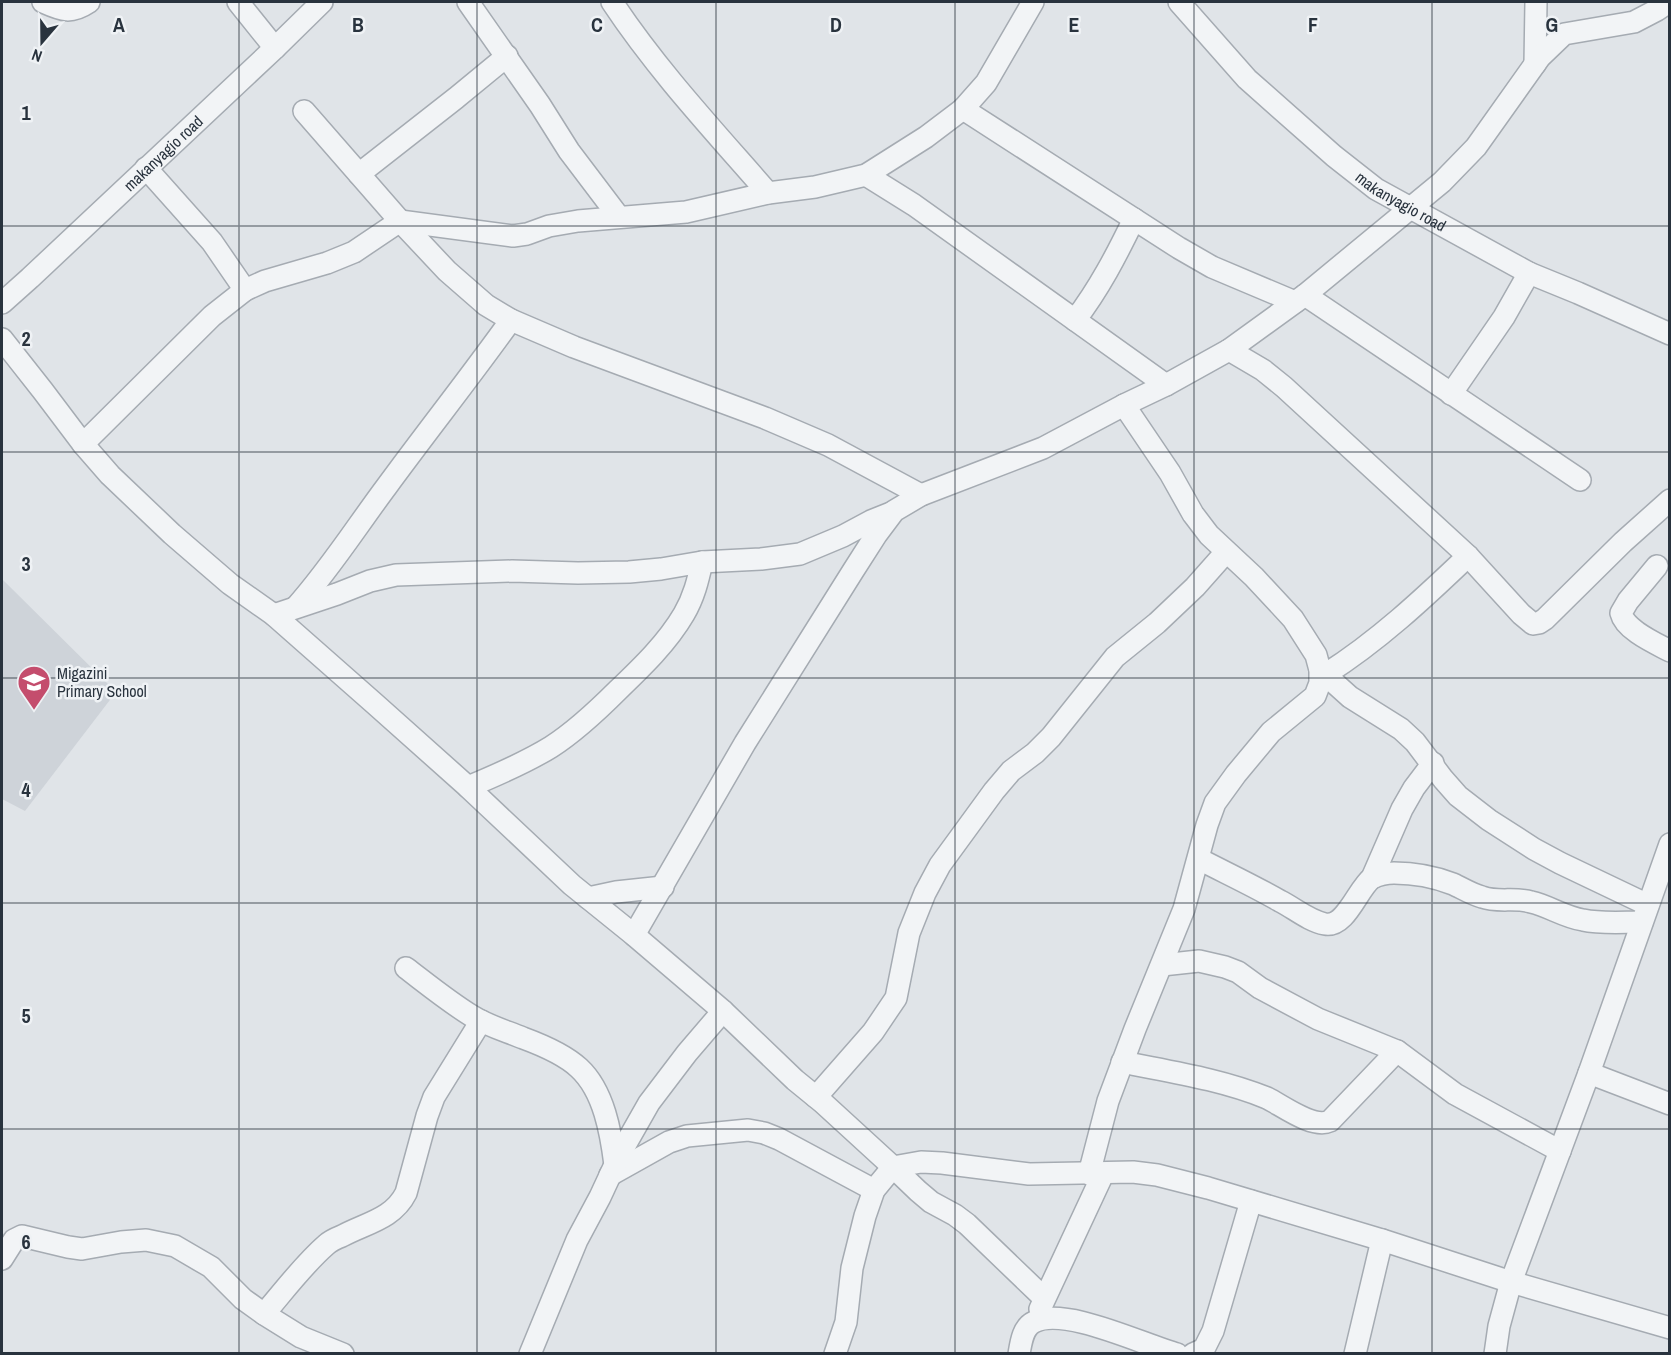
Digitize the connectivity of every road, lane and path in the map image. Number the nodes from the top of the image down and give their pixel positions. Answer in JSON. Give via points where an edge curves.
{"nodes":[{"id":1,"x":44,"y":2,"type":"edge"},
{"id":2,"x":89,"y":2,"type":"edge"},
{"id":3,"x":238,"y":2,"type":"edge"},
{"id":4,"x":322,"y":2,"type":"edge"},
{"id":5,"x":468,"y":2,"type":"edge"},
{"id":6,"x":612,"y":2,"type":"edge"},
{"id":7,"x":1033,"y":2,"type":"edge"},
{"id":8,"x":1179,"y":2,"type":"edge"},
{"id":9,"x":1536,"y":2,"type":"edge"},
{"id":10,"x":1669,"y":2,"type":"edge"},
{"id":11,"x":275,"y":48,"type":"junction"},
{"id":12,"x":507,"y":56,"type":"junction"},
{"id":13,"x":1535,"y":64,"type":"junction"},
{"id":14,"x":963,"y":109,"type":"junction"},
{"id":15,"x":304,"y":111,"type":"dead end"},
{"id":16,"x":146,"y":168,"type":"junction"},
{"id":17,"x":359,"y":174,"type":"junction"},
{"id":18,"x":866,"y":175,"type":"junction"},
{"id":19,"x":768,"y":193,"type":"junction"},
{"id":20,"x":1411,"y":209,"type":"junction"},
{"id":21,"x":619,"y":217,"type":"junction"},
{"id":22,"x":1134,"y":219,"type":"junction"},
{"id":23,"x":400,"y":221,"type":"junction"},
{"id":24,"x":1529,"y":273,"type":"junction"},
{"id":25,"x":245,"y":290,"type":"junction"},
{"id":26,"x":1300,"y":299,"type":"junction"},
{"id":27,"x":2,"y":303,"type":"edge"},
{"id":28,"x":511,"y":320,"type":"junction"},
{"id":29,"x":1075,"y":320,"type":"junction"},
{"id":30,"x":1670,"y":334,"type":"edge"},
{"id":31,"x":2,"y":339,"type":"edge"},
{"id":32,"x":1230,"y":350,"type":"junction"},
{"id":33,"x":1166,"y":385,"type":"junction"},
{"id":34,"x":1451,"y":394,"type":"junction"},
{"id":35,"x":1124,"y":405,"type":"junction"},
{"id":36,"x":83,"y":444,"type":"junction"},
{"id":37,"x":1580,"y":480,"type":"dead end"},
{"id":38,"x":921,"y":495,"type":"junction"},
{"id":39,"x":1670,"y":500,"type":"edge"},
{"id":40,"x":894,"y":512,"type":"junction"},
{"id":41,"x":1226,"y":552,"type":"junction"},
{"id":42,"x":1468,"y":556,"type":"junction"},
{"id":43,"x":702,"y":562,"type":"junction"},
{"id":44,"x":1657,"y":566,"type":"dead end"},
{"id":45,"x":284,"y":612,"type":"junction"},
{"id":46,"x":1670,"y":651,"type":"edge"},
{"id":47,"x":1323,"y":672,"type":"junction"},
{"id":48,"x":1433,"y":763,"type":"junction"},
{"id":49,"x":468,"y":787,"type":"junction"},
{"id":50,"x":1670,"y":844,"type":"edge"},
{"id":51,"x":1199,"y":859,"type":"junction"},
{"id":52,"x":1372,"y":878,"type":"junction"},
{"id":53,"x":1663,"y":882,"type":"edge"},
{"id":54,"x":663,"y":887,"type":"junction"},
{"id":55,"x":588,"y":898,"type":"junction"},
{"id":56,"x":1645,"y":913,"type":"junction"},
{"id":57,"x":634,"y":935,"type":"junction"},
{"id":58,"x":1162,"y":965,"type":"junction"},
{"id":59,"x":406,"y":968,"type":"dead end"},
{"id":60,"x":723,"y":1011,"type":"junction"},
{"id":61,"x":481,"y":1021,"type":"junction"},
{"id":62,"x":1397,"y":1051,"type":"junction"},
{"id":63,"x":1122,"y":1062,"type":"junction"},
{"id":64,"x":1589,"y":1073,"type":"junction"},
{"id":65,"x":816,"y":1097,"type":"junction"},
{"id":66,"x":1670,"y":1104,"type":"edge"},
{"id":67,"x":1560,"y":1151,"type":"junction"},
{"id":68,"x":893,"y":1167,"type":"junction"},
{"id":69,"x":613,"y":1170,"type":"junction"},
{"id":70,"x":1096,"y":1174,"type":"junction"},
{"id":71,"x":874,"y":1190,"type":"junction"},
{"id":72,"x":1251,"y":1201,"type":"junction"},
{"id":73,"x":1382,"y":1240,"type":"junction"},
{"id":74,"x":2,"y":1258,"type":"edge"},
{"id":75,"x":1511,"y":1282,"type":"junction"},
{"id":76,"x":1044,"y":1298,"type":"junction"},
{"id":77,"x":264,"y":1314,"type":"junction"},
{"id":78,"x":1034,"y":1322,"type":"junction"},
{"id":79,"x":1670,"y":1328,"type":"edge"},
{"id":80,"x":343,"y":1353,"type":"edge"},
{"id":81,"x":530,"y":1353,"type":"edge"},
{"id":82,"x":835,"y":1353,"type":"edge"},
{"id":83,"x":1018,"y":1353,"type":"edge"},
{"id":84,"x":1177,"y":1353,"type":"edge"},
{"id":85,"x":1193,"y":1353,"type":"edge"},
{"id":86,"x":1354,"y":1353,"type":"edge"},
{"id":87,"x":1495,"y":1353,"type":"edge"}],
"edges":[{"from":1,"to":2,"type":"street","via":[[68,11]]},
{"from":3,"to":11,"type":"street"},
{"from":4,"to":11,"type":"street","name":"makanyagio road"},
{"from":5,"to":12,"type":"street"},
{"from":6,"to":19,"type":"street","via":[[699,115]]},
{"from":7,"to":14,"type":"street","via":[[986,83]]},
{"from":8,"to":20,"type":"street","name":"makanyagio road","via":[[1255,87],[1376,189]]},
{"from":9,"to":13,"type":"street"},
{"from":10,"to":13,"type":"street","via":[[1634,22],[1564,33]]},
{"from":11,"to":16,"type":"street","name":"makanyagio road"},
{"from":12,"to":17,"type":"street"},
{"from":12,"to":21,"type":"street","via":[[569,151]]},
{"from":13,"to":20,"type":"street","via":[[1476,147]]},
{"from":14,"to":18,"type":"street"},
{"from":14,"to":22,"type":"street"},
{"from":15,"to":17,"type":"street"},
{"from":16,"to":25,"type":"street","via":[[212,242]]},
{"from":16,"to":27,"type":"street","name":"makanyagio road"},
{"from":17,"to":23,"type":"street"},
{"from":18,"to":19,"type":"street"},
{"from":18,"to":29,"type":"street"},
{"from":19,"to":21,"type":"street","via":[[686,212]]},
{"from":20,"to":24,"type":"street","name":"makanyagio road"},
{"from":20,"to":26,"type":"street"},
{"from":21,"to":23,"type":"street","via":[[557,224],[513,236]]},
{"from":22,"to":26,"type":"street","via":[[1212,267]]},
{"from":22,"to":29,"type":"street","via":[[1115,258]]},
{"from":23,"to":25,"type":"street","via":[[354,252]]},
{"from":23,"to":28,"type":"street","via":[[447,271],[486,305]]},
{"from":24,"to":30,"type":"street","name":"makanyagio road"},
{"from":24,"to":34,"type":"street"},
{"from":25,"to":36,"type":"street","via":[[212,316]]},
{"from":26,"to":32,"type":"street"},
{"from":26,"to":34,"type":"street"},
{"from":28,"to":38,"type":"street","via":[[765,418]]},
{"from":28,"to":45,"type":"street","via":[[318,582]]},
{"from":29,"to":33,"type":"street"},
{"from":31,"to":36,"type":"street"},
{"from":32,"to":33,"type":"street"},
{"from":32,"to":42,"type":"street","via":[[1284,387]]},
{"from":33,"to":35,"type":"street"},
{"from":34,"to":37,"type":"street"},
{"from":35,"to":38,"type":"street","via":[[1043,448]]},
{"from":35,"to":41,"type":"street","via":[[1193,514]]},
{"from":36,"to":45,"type":"street","via":[[110,475],[230,584]]},
{"from":38,"to":40,"type":"street"},
{"from":39,"to":42,"type":"street","via":[[1539,623],[1530,622],[1521,614]]},
{"from":40,"to":43,"type":"street","via":[[800,554]]},
{"from":40,"to":54,"type":"street","via":[[858,562],[745,743]]},
{"from":41,"to":47,"type":"street","via":[[1293,619]]},
{"from":41,"to":65,"type":"street","via":[[1195,587],[1116,657],[1051,737],[994,791],[939,865],[925,893],[909,933],[896,998],[873,1032]]},
{"from":42,"to":47,"type":"street","via":[[1407,614],[1365,647]]},
{"from":43,"to":45,"type":"street","via":[[628,572],[396,575]]},
{"from":43,"to":49,"type":"street","via":[[684,615],[645,663],[603,705],[551,747]]},
{"from":44,"to":46,"type":"street","via":[[1621,614],[1627,625]]},
{"from":45,"to":49,"type":"street"},
{"from":47,"to":48,"type":"street","via":[[1350,697],[1401,729]]},
{"from":47,"to":51,"type":"street","via":[[1315,696],[1271,732],[1215,803]]},
{"from":48,"to":52,"type":"street","via":[[1402,809]]},
{"from":48,"to":56,"type":"street","via":[[1458,796],[1489,820]]},
{"from":49,"to":55,"type":"street"},
{"from":50,"to":53,"type":"street"},
{"from":51,"to":52,"type":"street","via":[[1324,924],[1337,921]]},
{"from":51,"to":58,"type":"street"},
{"from":52,"to":56,"type":"street","via":[[1396,873],[1425,876],[1483,898],[1530,901],[1584,921]]},
{"from":53,"to":56,"type":"street"},
{"from":54,"to":55,"type":"street"},
{"from":54,"to":57,"type":"street"},
{"from":55,"to":57,"type":"street"},
{"from":56,"to":64,"type":"street"},
{"from":57,"to":60,"type":"street"},
{"from":58,"to":62,"type":"street","via":[[1199,962],[1225,967],[1318,1019]]},
{"from":58,"to":63,"type":"street"},
{"from":59,"to":61,"type":"street"},
{"from":60,"to":65,"type":"street"},
{"from":60,"to":69,"type":"street","via":[[649,1103]]},
{"from":61,"to":69,"type":"street","via":[[549,1049],[581,1069],[607,1120]]},
{"from":61,"to":77,"type":"street","via":[[434,1097],[400,1204],[328,1243]]},
{"from":62,"to":63,"type":"street","via":[[1323,1124],[1228,1084]]},
{"from":62,"to":67,"type":"street","via":[[1455,1094]]},
{"from":63,"to":70,"type":"street","via":[[1108,1101]]},
{"from":64,"to":66,"type":"street"},
{"from":64,"to":67,"type":"street"},
{"from":65,"to":68,"type":"street"},
{"from":67,"to":75,"type":"street"},
{"from":68,"to":70,"type":"street","via":[[942,1162],[1029,1174]]},
{"from":68,"to":71,"type":"street"},
{"from":68,"to":76,"type":"street","via":[[931,1202],[967,1224]]},
{"from":69,"to":71,"type":"street","via":[[687,1136],[748,1130],[779,1139]]},
{"from":69,"to":81,"type":"street","via":[[577,1240]]},
{"from":70,"to":72,"type":"street","via":[[1157,1175]]},
{"from":70,"to":76,"type":"street"},
{"from":71,"to":82,"type":"street","via":[[856,1247],[846,1322]]},
{"from":72,"to":73,"type":"street"},
{"from":72,"to":85,"type":"street","via":[[1213,1331],[1204,1349]]},
{"from":73,"to":75,"type":"street"},
{"from":73,"to":86,"type":"street"},
{"from":74,"to":77,"type":"street","via":[[14,1240],[22,1236],[82,1249],[146,1240],[175,1246],[211,1267]]},
{"from":75,"to":79,"type":"street"},
{"from":75,"to":87,"type":"street"},
{"from":76,"to":78,"type":"street"},
{"from":77,"to":80,"type":"street","via":[[301,1336]]},
{"from":78,"to":83,"type":"street","via":[[1025,1329]]},
{"from":78,"to":84,"type":"street","via":[[1050,1318],[1084,1322]]}]}
